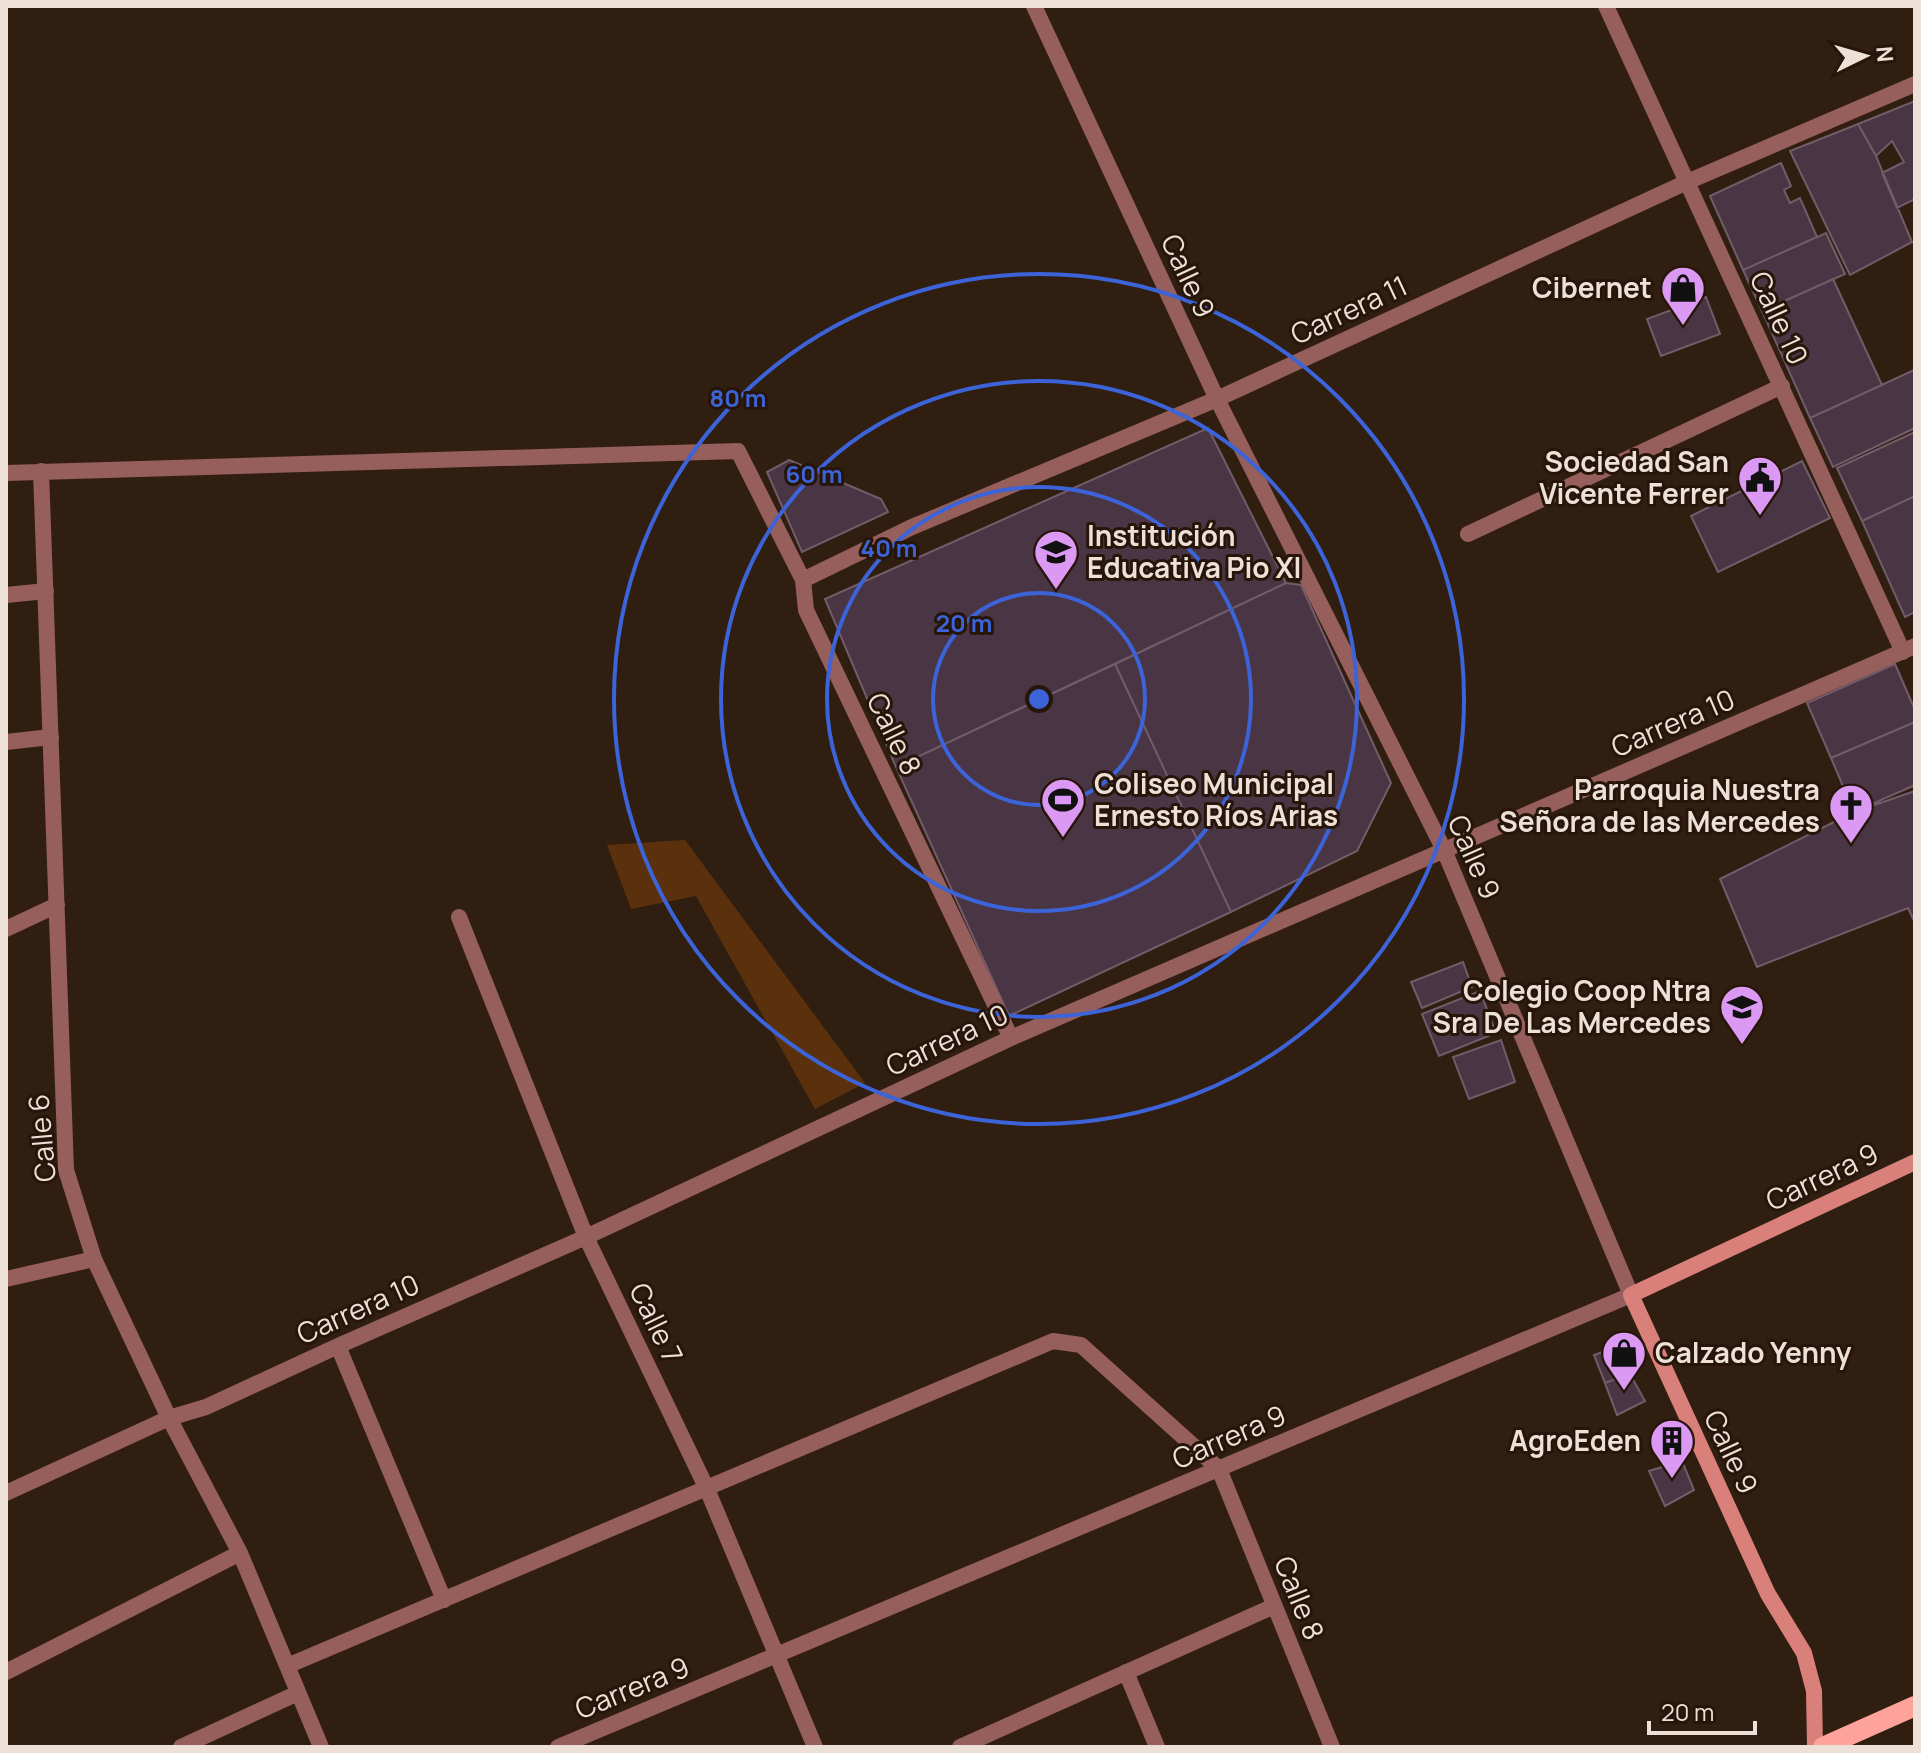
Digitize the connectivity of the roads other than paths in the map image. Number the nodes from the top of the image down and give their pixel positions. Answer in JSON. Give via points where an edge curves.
{"nodes":[{"id":1,"x":1034,"y":6,"type":"edge"},
{"id":2,"x":1606,"y":6,"type":"edge"},
{"id":3,"x":1915,"y":84,"type":"edge"},
{"id":4,"x":1687,"y":182,"type":"junction"},
{"id":5,"x":1782,"y":386,"type":"junction"},
{"id":6,"x":1217,"y":399,"type":"junction"},
{"id":7,"x":41,"y":471,"type":"junction"},
{"id":8,"x":6,"y":473,"type":"edge"},
{"id":9,"x":1468,"y":534,"type":"dead end"},
{"id":10,"x":803,"y":580,"type":"junction"},
{"id":11,"x":46,"y":591,"type":"junction"},
{"id":12,"x":6,"y":595,"type":"edge"},
{"id":13,"x":1909,"y":649,"type":"edge"},
{"id":14,"x":51,"y":737,"type":"junction"},
{"id":15,"x":6,"y":742,"type":"edge"},
{"id":16,"x":1444,"y":850,"type":"junction"},
{"id":17,"x":57,"y":905,"type":"junction"},
{"id":18,"x":459,"y":917,"type":"dead end"},
{"id":19,"x":6,"y":929,"type":"edge"},
{"id":20,"x":1011,"y":1038,"type":"junction"},
{"id":21,"x":1915,"y":1162,"type":"edge"},
{"id":22,"x":586,"y":1237,"type":"junction"},
{"id":23,"x":94,"y":1259,"type":"junction"},
{"id":24,"x":6,"y":1279,"type":"edge"},
{"id":25,"x":1631,"y":1295,"type":"junction"},
{"id":26,"x":338,"y":1346,"type":"junction"},
{"id":27,"x":169,"y":1418,"type":"junction"},
{"id":28,"x":1219,"y":1469,"type":"junction"},
{"id":29,"x":707,"y":1489,"type":"junction"},
{"id":30,"x":6,"y":1493,"type":"edge"},
{"id":31,"x":240,"y":1553,"type":"junction"},
{"id":32,"x":444,"y":1600,"type":"junction"},
{"id":33,"x":1274,"y":1606,"type":"junction"},
{"id":34,"x":775,"y":1657,"type":"junction"},
{"id":35,"x":287,"y":1666,"type":"junction"},
{"id":36,"x":6,"y":1672,"type":"edge"},
{"id":37,"x":1126,"y":1672,"type":"junction"},
{"id":38,"x":298,"y":1693,"type":"junction"},
{"id":39,"x":1915,"y":1706,"type":"edge"},
{"id":40,"x":990,"y":1741,"type":"edge"},
{"id":41,"x":181,"y":1747,"type":"edge"},
{"id":42,"x":321,"y":1747,"type":"edge"},
{"id":43,"x":558,"y":1747,"type":"edge"},
{"id":44,"x":815,"y":1747,"type":"edge"},
{"id":45,"x":960,"y":1747,"type":"edge"},
{"id":46,"x":1157,"y":1747,"type":"edge"},
{"id":47,"x":1332,"y":1747,"type":"edge"},
{"id":48,"x":1815,"y":1747,"type":"edge"},
{"id":49,"x":1823,"y":1747,"type":"edge"}],
"edges":[{"from":1,"to":6,"type":"street","name":"Calle 9"},
{"from":2,"to":4,"type":"street","name":"Calle 10"},
{"from":3,"to":4,"type":"street","name":"Carrera 11"},
{"from":4,"to":5,"type":"street","name":"Calle 10"},
{"from":4,"to":6,"type":"street","name":"Carrera 11"},
{"from":5,"to":9,"type":"street"},
{"from":5,"to":13,"type":"street","name":"Calle 10"},
{"from":6,"to":10,"type":"street","name":"Carrera 11","via":[[912,527]]},
{"from":6,"to":16,"type":"street","name":"Calle 9"},
{"from":7,"to":8,"type":"street"},
{"from":7,"to":10,"type":"street","name":"Calle 8","via":[[738,451]]},
{"from":7,"to":11,"type":"street","name":"Calle 6"},
{"from":10,"to":20,"type":"street","name":"Calle 8","via":[[806,610]]},
{"from":11,"to":12,"type":"street"},
{"from":11,"to":14,"type":"street","name":"Calle 6"},
{"from":13,"to":16,"type":"street","name":"Carrera 10"},
{"from":14,"to":15,"type":"street"},
{"from":14,"to":17,"type":"street","name":"Calle 6"},
{"from":16,"to":20,"type":"street","name":"Carrera 10"},
{"from":16,"to":25,"type":"street","name":"Calle 9"},
{"from":17,"to":19,"type":"street"},
{"from":17,"to":23,"type":"street","name":"Calle 6","via":[[66,1170]]},
{"from":18,"to":22,"type":"street","name":"Calle 7"},
{"from":20,"to":22,"type":"street","name":"Carrera 10"},
{"from":21,"to":25,"type":"main road","name":"Carrera 9"},
{"from":22,"to":26,"type":"street","name":"Carrera 10"},
{"from":22,"to":29,"type":"street","name":"Calle 7"},
{"from":23,"to":24,"type":"street"},
{"from":23,"to":27,"type":"street","name":"Calle 6"},
{"from":25,"to":28,"type":"street","name":"Carrera 9"},
{"from":25,"to":48,"type":"main road","name":"Calle 9","via":[[1768,1594],[1804,1653],[1814,1691]]},
{"from":26,"to":27,"type":"street","name":"Carrera 10","via":[[206,1407]]},
{"from":26,"to":32,"type":"street"},
{"from":27,"to":30,"type":"street","name":"Carrera 10"},
{"from":27,"to":31,"type":"street","name":"Calle 6"},
{"from":28,"to":29,"type":"street","via":[[1081,1345],[1053,1341]]},
{"from":28,"to":33,"type":"street","name":"Calle 8"},
{"from":28,"to":34,"type":"street","name":"Carrera 9"},
{"from":29,"to":32,"type":"street"},
{"from":29,"to":34,"type":"street","name":"Calle 7"},
{"from":31,"to":35,"type":"street","name":"Calle 6"},
{"from":31,"to":36,"type":"street"},
{"from":32,"to":35,"type":"street"},
{"from":33,"to":37,"type":"street"},
{"from":33,"to":47,"type":"street","name":"Calle 8"},
{"from":34,"to":43,"type":"street","name":"Carrera 9"},
{"from":34,"to":44,"type":"street","name":"Calle 7"},
{"from":35,"to":38,"type":"street","name":"Calle 6"},
{"from":37,"to":40,"type":"street"},
{"from":37,"to":46,"type":"street"},
{"from":38,"to":41,"type":"street"},
{"from":38,"to":42,"type":"street","name":"Calle 6"},
{"from":39,"to":49,"type":"main road"},
{"from":40,"to":45,"type":"street"}]}
